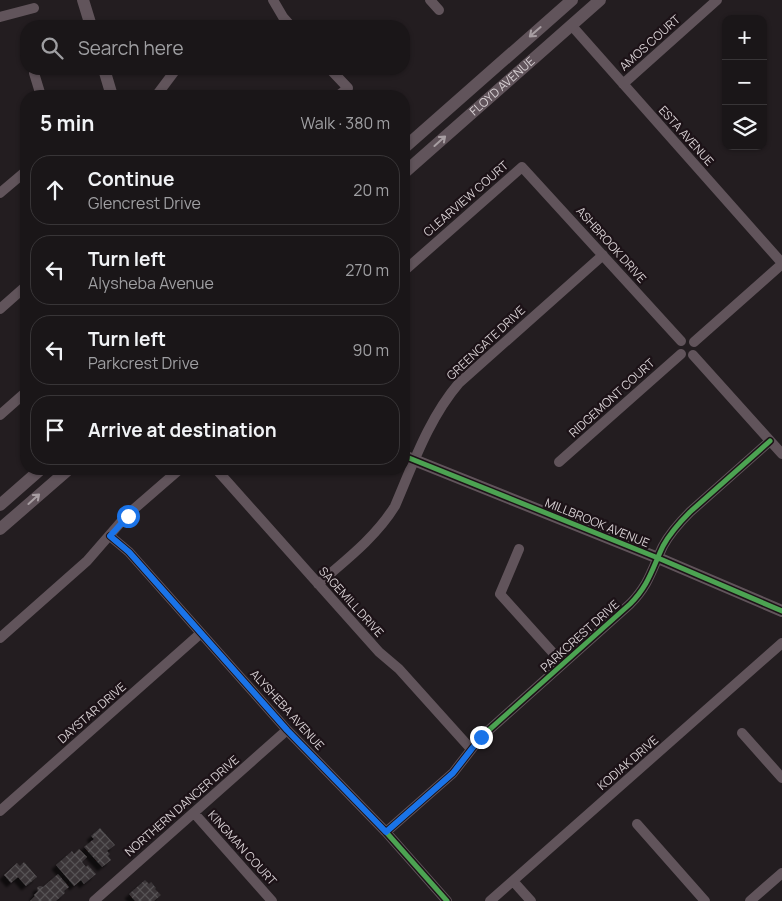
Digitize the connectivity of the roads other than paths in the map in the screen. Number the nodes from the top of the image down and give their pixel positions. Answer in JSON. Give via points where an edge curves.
{"nodes":[{"id":1,"x":83,"y":0,"type":"edge"},
{"id":2,"x":273,"y":0,"type":"edge"},
{"id":3,"x":430,"y":0,"type":"edge"},
{"id":4,"x":572,"y":0,"type":"edge"},
{"id":5,"x":600,"y":0,"type":"edge"},
{"id":6,"x":717,"y":0,"type":"edge"},
{"id":7,"x":34,"y":8,"type":"dead end"},
{"id":8,"x":439,"y":10,"type":"dead end"},
{"id":9,"x":0,"y":17,"type":"edge"},
{"id":10,"x":89,"y":20,"type":"edge"},
{"id":11,"x":286,"y":20,"type":"edge"},
{"id":12,"x":572,"y":26,"type":"junction"},
{"id":13,"x":35,"y":75,"type":"edge"},
{"id":14,"x":106,"y":75,"type":"edge"},
{"id":15,"x":172,"y":75,"type":"edge"},
{"id":16,"x":336,"y":75,"type":"edge"},
{"id":17,"x":623,"y":84,"type":"junction"},
{"id":18,"x":39,"y":90,"type":"edge"},
{"id":19,"x":110,"y":90,"type":"edge"},
{"id":20,"x":160,"y":90,"type":"edge"},
{"id":21,"x":346,"y":90,"type":"edge"},
{"id":22,"x":410,"y":143,"type":"edge"},
{"id":23,"x":522,"y":167,"type":"joint"},
{"id":24,"x":410,"y":168,"type":"edge"},
{"id":25,"x":20,"y":176,"type":"edge"},
{"id":26,"x":0,"y":193,"type":"edge"},
{"id":27,"x":603,"y":255,"type":"junction"},
{"id":28,"x":782,"y":264,"type":"edge"},
{"id":29,"x":410,"y":266,"type":"edge"},
{"id":30,"x":20,"y":291,"type":"edge"},
{"id":31,"x":0,"y":309,"type":"edge"},
{"id":32,"x":681,"y":341,"type":"junction"},
{"id":33,"x":694,"y":342,"type":"junction"},
{"id":34,"x":681,"y":354,"type":"junction"},
{"id":35,"x":693,"y":355,"type":"junction"},
{"id":36,"x":20,"y":397,"type":"edge"},
{"id":37,"x":0,"y":415,"type":"edge"},
{"id":38,"x":770,"y":441,"type":"junction"},
{"id":39,"x":782,"y":454,"type":"edge"},
{"id":40,"x":410,"y":457,"type":"edge"},
{"id":41,"x":410,"y":459,"type":"edge"},
{"id":42,"x":560,"y":462,"type":"dead end"},
{"id":43,"x":34,"y":475,"type":"edge"},
{"id":44,"x":61,"y":475,"type":"edge"},
{"id":45,"x":173,"y":475,"type":"edge"},
{"id":46,"x":221,"y":475,"type":"edge"},
{"id":47,"x":404,"y":475,"type":"edge"},
{"id":48,"x":0,"y":505,"type":"edge"},
{"id":49,"x":0,"y":530,"type":"edge"},
{"id":50,"x":110,"y":536,"type":"junction"},
{"id":51,"x":519,"y":549,"type":"dead end"},
{"id":52,"x":658,"y":558,"type":"junction"},
{"id":53,"x":318,"y":584,"type":"junction"},
{"id":54,"x":782,"y":611,"type":"edge"},
{"id":55,"x":201,"y":633,"type":"junction"},
{"id":56,"x":0,"y":638,"type":"edge"},
{"id":57,"x":782,"y":644,"type":"edge"},
{"id":58,"x":563,"y":664,"type":"junction"},
{"id":59,"x":287,"y":730,"type":"junction"},
{"id":60,"x":742,"y":733,"type":"dead end"},
{"id":61,"x":471,"y":749,"type":"junction"},
{"id":62,"x":782,"y":778,"type":"edge"},
{"id":63,"x":0,"y":811,"type":"edge"},
{"id":64,"x":194,"y":812,"type":"junction"},
{"id":65,"x":637,"y":824,"type":"dead end"},
{"id":66,"x":386,"y":832,"type":"junction"},
{"id":67,"x":782,"y":873,"type":"edge"},
{"id":68,"x":513,"y":881,"type":"junction"},
{"id":69,"x":96,"y":900,"type":"edge"},
{"id":70,"x":272,"y":901,"type":"edge"},
{"id":71,"x":447,"y":901,"type":"edge"},
{"id":72,"x":490,"y":901,"type":"edge"},
{"id":73,"x":531,"y":901,"type":"edge"},
{"id":74,"x":706,"y":901,"type":"edge"},
{"id":75,"x":750,"y":901,"type":"edge"}],
"edges":[{"from":1,"to":10,"type":"street"},
{"from":2,"to":11,"type":"street"},
{"from":3,"to":8,"type":"street"},
{"from":4,"to":22,"type":"street","name":"FLOYD AVENUE","one_way":true},
{"from":5,"to":12,"type":"street","name":"FLOYD AVENUE"},
{"from":6,"to":17,"type":"street","name":"AMOS COURT"},
{"from":7,"to":9,"type":"street"},
{"from":12,"to":17,"type":"street","name":"ESTA AVENUE"},
{"from":24,"to":12,"type":"street","name":"FLOYD AVENUE","one_way":true},
{"from":13,"to":18,"type":"street"},
{"from":14,"to":19,"type":"street"},
{"from":15,"to":20,"type":"street"},
{"from":16,"to":21,"type":"street","via":[[348,88]]},
{"from":17,"to":28,"type":"street","name":"ESTA AVENUE"},
{"from":23,"to":27,"type":"street","name":"ASHBROOK DRIVE"},
{"from":23,"to":29,"type":"street","name":"CLEARVIEW COURT"},
{"from":25,"to":26,"type":"street"},
{"from":27,"to":32,"type":"street","name":"ASHBROOK DRIVE"},
{"from":27,"to":40,"type":"street","name":"GREENGATE DRIVE","via":[[459,383]]},
{"from":28,"to":33,"type":"street"},
{"from":30,"to":31,"type":"street"},
{"from":32,"to":33,"type":"street","via":[[688,338]]},
{"from":32,"to":34,"type":"street","via":[[678,348]]},
{"from":33,"to":35,"type":"street","via":[[696,350]]},
{"from":34,"to":35,"type":"street"},
{"from":34,"to":42,"type":"street","name":"RIDGEMONT COURT"},
{"from":35,"to":38,"type":"street"},
{"from":36,"to":37,"type":"street"},
{"from":38,"to":39,"type":"street"},
{"from":38,"to":52,"type":"street","name":"PARKCREST DRIVE","via":[[684,517]]},
{"from":41,"to":52,"type":"street","name":"MILLBROOK AVENUE"},
{"from":43,"to":48,"type":"street"},
{"from":49,"to":44,"type":"street","one_way":true},
{"from":45,"to":50,"type":"street"},
{"from":46,"to":53,"type":"street","name":"SAGEMILL DRIVE"},
{"from":47,"to":53,"type":"street","name":"GREENGATE DRIVE","via":[[387,520]]},
{"from":50,"to":55,"type":"street","name":"ALYSHEBA AVENUE","via":[[129,552]]},
{"from":50,"to":56,"type":"street","via":[[88,561]]},
{"from":51,"to":58,"type":"street","via":[[500,594]]},
{"from":52,"to":54,"type":"street","name":"MILLBROOK AVENUE"},
{"from":52,"to":58,"type":"street","name":"PARKCREST DRIVE","via":[[637,597]]},
{"from":53,"to":61,"type":"street","name":"SAGEMILL DRIVE"},
{"from":55,"to":59,"type":"street","name":"ALYSHEBA AVENUE"},
{"from":55,"to":63,"type":"street","name":"DAYSTAR DRIVE"},
{"from":57,"to":68,"type":"street","name":"KODIAK DRIVE"},
{"from":58,"to":61,"type":"street","name":"PARKCREST DRIVE"},
{"from":59,"to":64,"type":"street","name":"NORTHERN DANCER DRIVE"},
{"from":59,"to":66,"type":"street","name":"ALYSHEBA AVENUE"},
{"from":60,"to":62,"type":"street"},
{"from":61,"to":66,"type":"street","name":"PARKCREST DRIVE","via":[[453,773]]},
{"from":64,"to":69,"type":"street","name":"NORTHERN DANCER DRIVE"},
{"from":64,"to":70,"type":"street","name":"KINGMAN COURT"},
{"from":65,"to":74,"type":"street"},
{"from":66,"to":71,"type":"street","name":"ALYSHEBA AVENUE"},
{"from":67,"to":75,"type":"street"},
{"from":68,"to":72,"type":"street","name":"KODIAK DRIVE"},
{"from":68,"to":73,"type":"street"}]}
